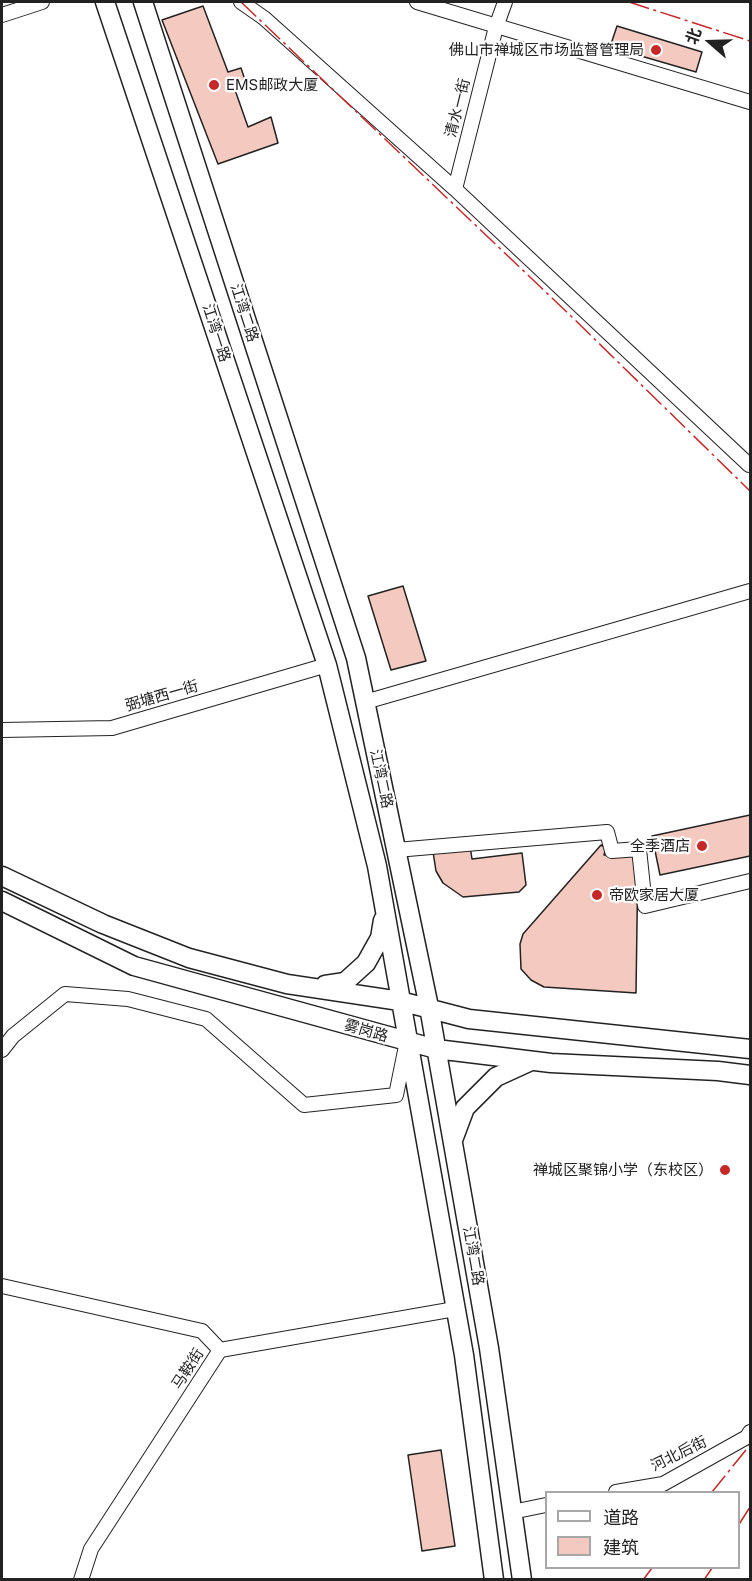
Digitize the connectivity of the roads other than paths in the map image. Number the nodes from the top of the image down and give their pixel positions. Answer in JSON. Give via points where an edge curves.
{"nodes":[{"id":1,"x":42,"y":2,"type":"edge"},
{"id":2,"x":105,"y":2,"type":"edge"},
{"id":3,"x":143,"y":2,"type":"edge"},
{"id":4,"x":241,"y":2,"type":"edge"},
{"id":5,"x":417,"y":2,"type":"edge"},
{"id":6,"x":505,"y":2,"type":"edge"},
{"id":7,"x":2,"y":15,"type":"edge"},
{"id":8,"x":496,"y":27,"type":"junction"},
{"id":9,"x":750,"y":102,"type":"edge"},
{"id":10,"x":455,"y":189,"type":"junction"},
{"id":11,"x":749,"y":465,"type":"dead end"},
{"id":12,"x":750,"y":591,"type":"edge"},
{"id":13,"x":327,"y":665,"type":"junction"},
{"id":14,"x":365,"y":702,"type":"junction"},
{"id":15,"x":2,"y":730,"type":"edge"},
{"id":16,"x":396,"y":850,"type":"junction"},
{"id":17,"x":2,"y":876,"type":"edge"},
{"id":18,"x":750,"y":881,"type":"edge"},
{"id":19,"x":2,"y":901,"type":"edge"},
{"id":20,"x":384,"y":909,"type":"junction"},
{"id":21,"x":312,"y":987,"type":"junction"},
{"id":22,"x":400,"y":1000,"type":"junction"},
{"id":23,"x":429,"y":1007,"type":"junction"},
{"id":24,"x":407,"y":1042,"type":"junction"},
{"id":25,"x":436,"y":1049,"type":"junction"},
{"id":26,"x":750,"y":1049,"type":"edge"},
{"id":27,"x":2,"y":1050,"type":"edge"},
{"id":28,"x":532,"y":1061,"type":"junction"},
{"id":29,"x":750,"y":1075,"type":"edge"},
{"id":30,"x":453,"y":1141,"type":"junction"},
{"id":31,"x":2,"y":1286,"type":"edge"},
{"id":32,"x":455,"y":1309,"type":"junction"},
{"id":33,"x":220,"y":1350,"type":"junction"},
{"id":34,"x":750,"y":1432,"type":"edge"},
{"id":35,"x":622,"y":1491,"type":"edge"},
{"id":36,"x":545,"y":1505,"type":"edge"},
{"id":37,"x":512,"y":1512,"type":"junction"},
{"id":38,"x":81,"y":1580,"type":"edge"},
{"id":39,"x":494,"y":1580,"type":"edge"},
{"id":40,"x":522,"y":1580,"type":"edge"}],
"edges":[{"from":1,"to":7,"type":"street"},
{"from":2,"to":13,"type":"main road","name":"江湾一路"},
{"from":3,"to":14,"type":"main road","name":"江湾二路","via":[[356,658]]},
{"from":4,"to":10,"type":"street","via":[[264,18]]},
{"from":5,"to":8,"type":"street"},
{"from":6,"to":8,"type":"street","name":"清水一街"},
{"from":8,"to":9,"type":"street"},
{"from":8,"to":10,"type":"street","name":"清水一街"},
{"from":10,"to":11,"type":"street"},
{"from":12,"to":14,"type":"street"},
{"from":13,"to":15,"type":"street","name":"弼塘西一街","via":[[112,728]]},
{"from":13,"to":20,"type":"main road","name":"江湾二路"},
{"from":14,"to":16,"type":"main road","name":"江湾二路"},
{"from":16,"to":18,"type":"street","via":[[607,832],[612,851],[639,849],[645,906]]},
{"from":16,"to":23,"type":"main road","name":"江湾二路"},
{"from":17,"to":21,"type":"main road","via":[[103,924],[189,958]]},
{"from":19,"to":24,"type":"main road","name":"雾岗路","via":[[134,966]]},
{"from":20,"to":21,"type":"main road","via":[[380,938],[366,963],[345,982]]},
{"from":20,"to":22,"type":"main road","name":"江湾二路"},
{"from":21,"to":22,"type":"main road"},
{"from":22,"to":23,"type":"main road"},
{"from":22,"to":24,"type":"main road","name":"江湾二路"},
{"from":23,"to":25,"type":"main road","name":"江湾二路"},
{"from":23,"to":26,"type":"main road","via":[[470,1019]]},
{"from":24,"to":25,"type":"main road","name":"雾岗路"},
{"from":24,"to":27,"type":"street","via":[[396,1095],[304,1105],[206,1019],[128,999],[65,994],[13,1036]]},
{"from":24,"to":32,"type":"main road","name":"江湾二路"},
{"from":25,"to":28,"type":"main road","name":"雾岗路"},
{"from":25,"to":30,"type":"main road","name":"江湾二路"},
{"from":28,"to":29,"type":"main road","name":"雾岗路"},
{"from":28,"to":30,"type":"main road","via":[[488,1084],[465,1108]]},
{"from":30,"to":37,"type":"main road","name":"江湾二路","via":[[489,1348]]},
{"from":31,"to":33,"type":"street","via":[[202,1331]]},
{"from":32,"to":33,"type":"street","name":"马鞍街"},
{"from":32,"to":39,"type":"main road","name":"江湾二路"},
{"from":33,"to":38,"type":"street","name":"马鞍街","via":[[91,1549]]},
{"from":34,"to":35,"type":"street","name":"河北后街","via":[[663,1484]]},
{"from":36,"to":37,"type":"street"},
{"from":37,"to":40,"type":"main road","name":"江湾二路"}]}
